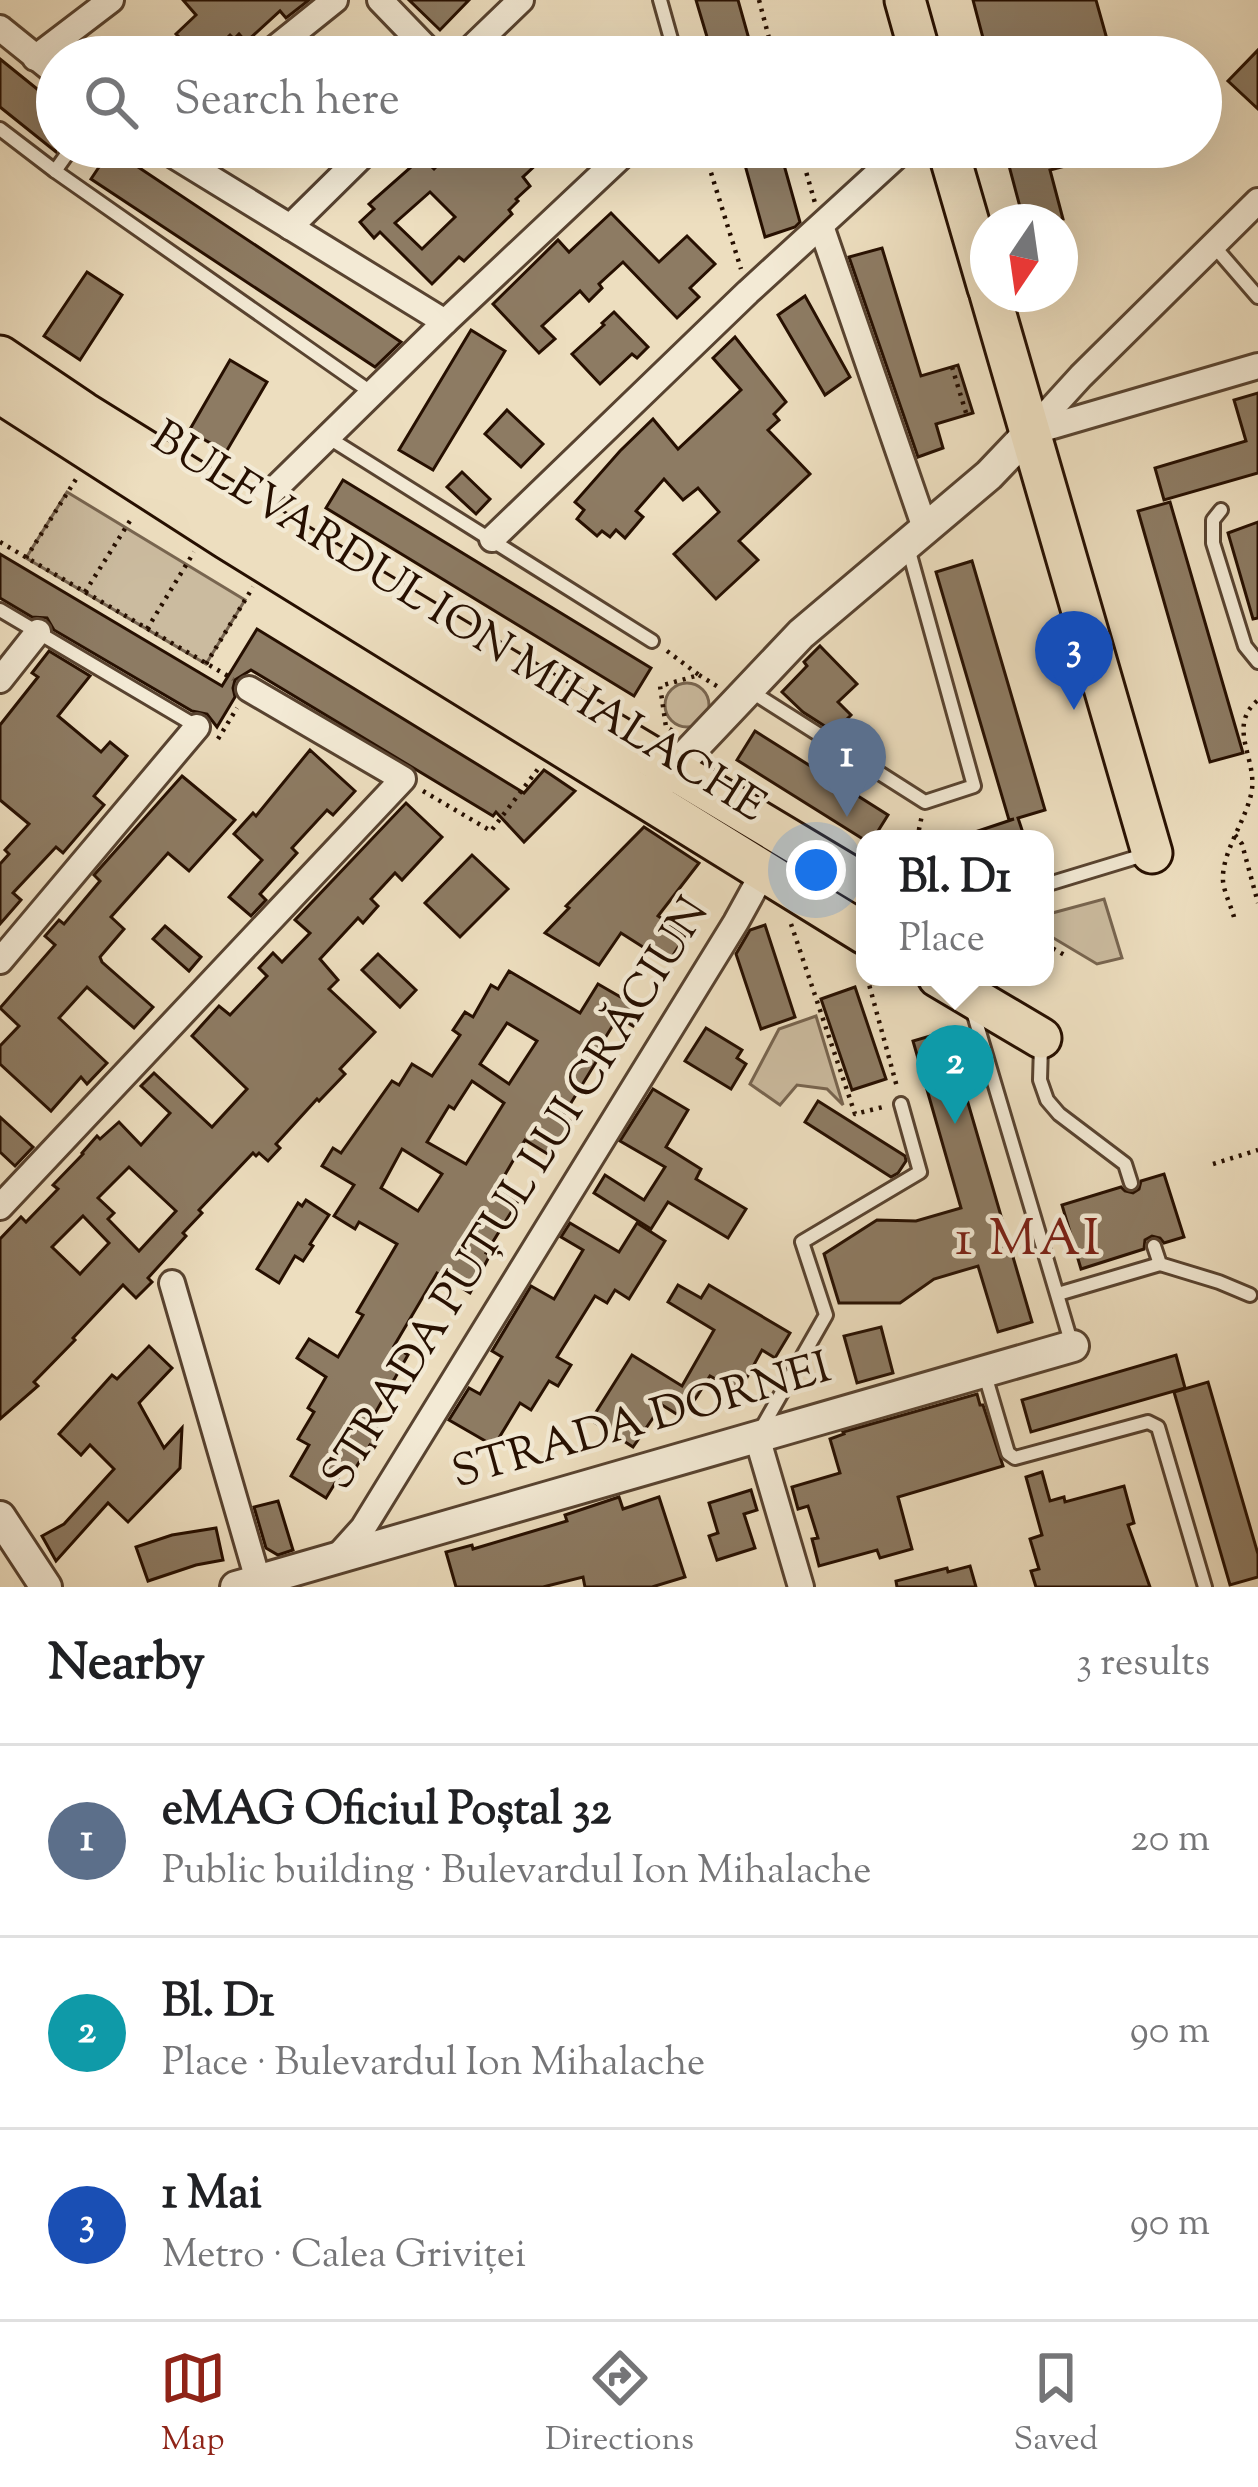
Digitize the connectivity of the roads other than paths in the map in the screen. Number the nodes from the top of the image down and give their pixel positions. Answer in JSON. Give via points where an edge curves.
{"nodes":[{"id":1,"x":111,"y":0,"type":"edge"},
{"id":2,"x":335,"y":0,"type":"edge"},
{"id":3,"x":380,"y":0,"type":"edge"},
{"id":4,"x":521,"y":0,"type":"edge"},
{"id":5,"x":660,"y":0,"type":"edge"},
{"id":6,"x":905,"y":0,"type":"edge"},
{"id":7,"x":0,"y":28,"type":"edge"},
{"id":8,"x":64,"y":36,"type":"edge"},
{"id":9,"x":290,"y":36,"type":"edge"},
{"id":10,"x":415,"y":36,"type":"edge"},
{"id":11,"x":484,"y":36,"type":"edge"},
{"id":12,"x":670,"y":36,"type":"edge"},
{"id":13,"x":915,"y":36,"type":"edge"},
{"id":14,"x":35,"y":58,"type":"edge"},
{"id":15,"x":0,"y":129,"type":"edge"},
{"id":16,"x":36,"y":156,"type":"edge"},
{"id":17,"x":51,"y":168,"type":"edge"},
{"id":18,"x":57,"y":168,"type":"edge"},
{"id":19,"x":194,"y":168,"type":"edge"},
{"id":20,"x":350,"y":168,"type":"edge"},
{"id":21,"x":609,"y":168,"type":"edge"},
{"id":22,"x":884,"y":168,"type":"edge"},
{"id":23,"x":953,"y":168,"type":"edge"},
{"id":24,"x":55,"y":171,"type":"junction"},
{"id":25,"x":1258,"y":201,"type":"edge"},
{"id":26,"x":821,"y":226,"type":"junction"},
{"id":27,"x":970,"y":226,"type":"edge"},
{"id":28,"x":290,"y":227,"type":"junction"},
{"id":29,"x":1213,"y":244,"type":"junction"},
{"id":30,"x":1258,"y":297,"type":"edge"},
{"id":31,"x":995,"y":312,"type":"edge"},
{"id":32,"x":445,"y":322,"type":"junction"},
{"id":33,"x":0,"y":356,"type":"edge"},
{"id":34,"x":1258,"y":366,"type":"edge"},
{"id":35,"x":0,"y":393,"type":"edge"},
{"id":36,"x":372,"y":393,"type":"junction"},
{"id":37,"x":1030,"y":432,"type":"junction"},
{"id":38,"x":329,"y":438,"type":"junction"},
{"id":39,"x":1221,"y":510,"type":"dead end"},
{"id":40,"x":224,"y":533,"type":"junction"},
{"id":41,"x":916,"y":536,"type":"junction"},
{"id":42,"x":492,"y":539,"type":"junction"},
{"id":43,"x":0,"y":610,"type":"edge"},
{"id":44,"x":38,"y":632,"type":"junction"},
{"id":45,"x":652,"y":641,"type":"road end"},
{"id":46,"x":1258,"y":662,"type":"edge"},
{"id":47,"x":0,"y":680,"type":"edge"},
{"id":48,"x":249,"y":689,"type":"road end"},
{"id":49,"x":747,"y":689,"type":"junction"},
{"id":50,"x":197,"y":727,"type":"joint"},
{"id":51,"x":685,"y":758,"type":"junction"},
{"id":52,"x":645,"y":798,"type":"junction"},
{"id":53,"x":1152,"y":853,"type":"joint"},
{"id":54,"x":764,"y":871,"type":"junction"},
{"id":55,"x":856,"y":879,"type":"edge"},
{"id":56,"x":1054,"y":882,"type":"edge"},
{"id":57,"x":856,"y":927,"type":"edge"},
{"id":58,"x":0,"y":961,"type":"edge"},
{"id":59,"x":955,"y":986,"type":"edge"},
{"id":60,"x":959,"y":986,"type":"edge"},
{"id":61,"x":1041,"y":1038,"type":"joint"},
{"id":62,"x":901,"y":1103,"type":"road end"},
{"id":63,"x":1131,"y":1184,"type":"dead end"},
{"id":64,"x":0,"y":1207,"type":"edge"},
{"id":65,"x":1154,"y":1246,"type":"dead end"},
{"id":66,"x":1160,"y":1264,"type":"junction"},
{"id":67,"x":172,"y":1283,"type":"dead end"},
{"id":68,"x":1058,"y":1294,"type":"junction"},
{"id":69,"x":1250,"y":1295,"type":"dead end"},
{"id":70,"x":1072,"y":1346,"type":"joint"},
{"id":71,"x":984,"y":1372,"type":"junction"},
{"id":72,"x":757,"y":1437,"type":"junction"},
{"id":73,"x":0,"y":1517,"type":"edge"},
{"id":74,"x":336,"y":1558,"type":"junction"},
{"id":75,"x":251,"y":1585,"type":"edge"},
{"id":76,"x":46,"y":1587,"type":"edge"},
{"id":77,"x":801,"y":1587,"type":"edge"},
{"id":78,"x":1204,"y":1587,"type":"edge"}],
"edges":[{"from":1,"to":8,"type":"street"},
{"from":2,"to":9,"type":"street"},
{"from":3,"to":10,"type":"street"},
{"from":4,"to":11,"type":"street"},
{"from":5,"to":12,"type":"lane"},
{"from":6,"to":13,"type":"main road"},
{"from":7,"to":14,"type":"street"},
{"from":15,"to":16,"type":"lane"},
{"from":17,"to":24,"type":"lane"},
{"from":18,"to":24,"type":"lane"},
{"from":19,"to":28,"type":"street"},
{"from":20,"to":28,"type":"street"},
{"from":21,"to":32,"type":"street"},
{"from":22,"to":26,"type":"street"},
{"from":23,"to":27,"type":"main road"},
{"from":24,"to":36,"type":"lane"},
{"from":25,"to":29,"type":"street"},
{"from":26,"to":41,"type":"street"},
{"from":26,"to":42,"type":"street"},
{"from":28,"to":32,"type":"street"},
{"from":29,"to":30,"type":"lane"},
{"from":29,"to":37,"type":"street"},
{"from":31,"to":37,"type":"main road"},
{"from":32,"to":36,"type":"street"},
{"from":33,"to":40,"type":"main road","name":"BULEVARDUL ION MIHALACHE","via":[[83,412]]},
{"from":34,"to":37,"type":"street"},
{"from":35,"to":40,"type":"main road","name":"BULEVARDUL ION MIHALACHE"},
{"from":36,"to":38,"type":"street"},
{"from":37,"to":41,"type":"street"},
{"from":37,"to":53,"type":"main road"},
{"from":38,"to":40,"type":"street"},
{"from":38,"to":42,"type":"lane"},
{"from":39,"to":46,"type":"lane","via":[[1213,543],[1245,646]]},
{"from":40,"to":51,"type":"main road","name":"BULEVARDUL ION MIHALACHE"},
{"from":40,"to":52,"type":"main road","name":"BULEVARDUL ION MIHALACHE"},
{"from":41,"to":49,"type":"street"},
{"from":41,"to":49,"type":"lane","via":[[974,786],[925,802]]},
{"from":42,"to":45,"type":"lane"},
{"from":43,"to":44,"type":"lane"},
{"from":44,"to":47,"type":"street"},
{"from":44,"to":50,"type":"lane"},
{"from":48,"to":64,"type":"street","via":[[403,779]]},
{"from":49,"to":51,"type":"street"},
{"from":50,"to":58,"type":"street"},
{"from":51,"to":52,"type":"street"},
{"from":51,"to":55,"type":"main road","name":"BULEVARDUL ION MIHALACHE"},
{"from":52,"to":54,"type":"main road","name":"BULEVARDUL ION MIHALACHE"},
{"from":53,"to":56,"type":"lane"},
{"from":54,"to":57,"type":"main road","name":"BULEVARDUL ION MIHALACHE"},
{"from":54,"to":74,"type":"street","name":"STRADA PUȚUL LUI CRĂCIUN","via":[[363,1528]]},
{"from":59,"to":68,"type":"lane"},
{"from":60,"to":61,"type":"main road"},
{"from":61,"to":63,"type":"lane","via":[[1047,1100],[1124,1164]]},
{"from":62,"to":72,"type":"lane","via":[[920,1172],[802,1242],[825,1321]]},
{"from":65,"to":66,"type":"lane"},
{"from":66,"to":68,"type":"lane"},
{"from":66,"to":69,"type":"lane"},
{"from":67,"to":75,"type":"street"},
{"from":68,"to":70,"type":"lane"},
{"from":70,"to":71,"type":"street","name":"STRADA DORNEI"},
{"from":71,"to":72,"type":"street","name":"STRADA DORNEI"},
{"from":71,"to":78,"type":"lane","via":[[1016,1458],[1148,1422],[1159,1426]]},
{"from":72,"to":74,"type":"street","name":"STRADA DORNEI"},
{"from":72,"to":77,"type":"street"},
{"from":73,"to":76,"type":"street"},
{"from":74,"to":75,"type":"street","name":"STRADA DORNEI"}]}
